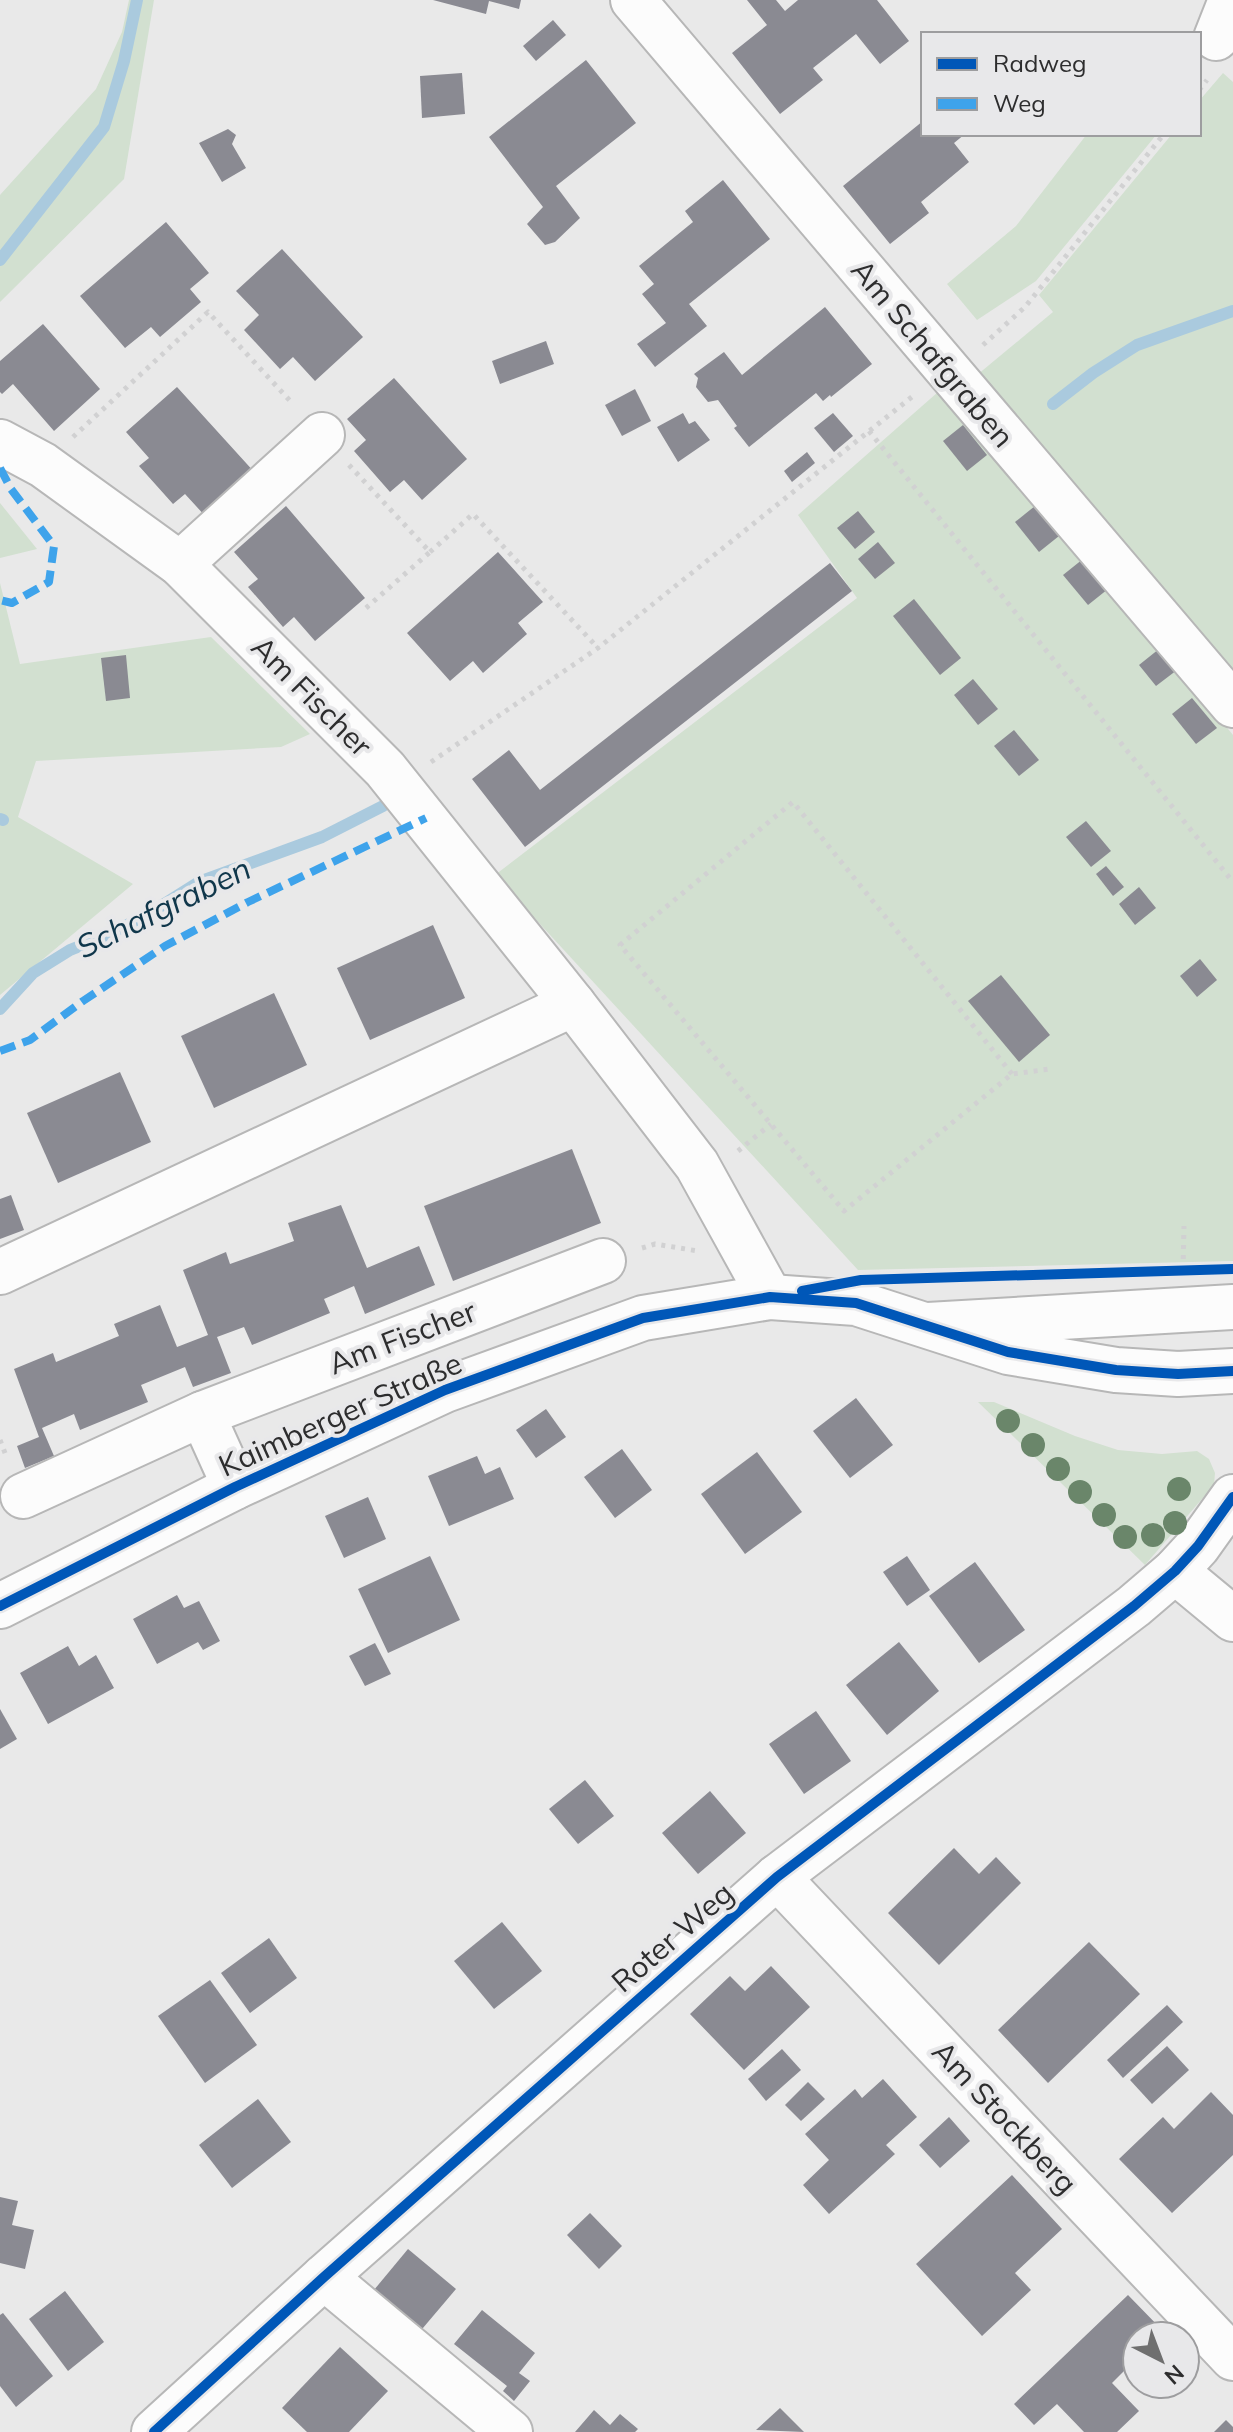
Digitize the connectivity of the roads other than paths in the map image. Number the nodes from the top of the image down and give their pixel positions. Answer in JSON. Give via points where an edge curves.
{"nodes":[{"id":1,"x":633,"y":0,"type":"edge"},
{"id":2,"x":322,"y":435,"type":"road end"},
{"id":3,"x":0,"y":442,"type":"edge"},
{"id":4,"x":180,"y":564,"type":"junction"},
{"id":5,"x":1233,"y":705,"type":"edge"},
{"id":6,"x":573,"y":1004,"type":"junction"},
{"id":7,"x":603,"y":1261,"type":"road end"},
{"id":8,"x":0,"y":1272,"type":"edge"},
{"id":9,"x":770,"y":1297,"type":"junction"},
{"id":10,"x":1233,"y":1307,"type":"edge"},
{"id":11,"x":927,"y":1325,"type":"junction"},
{"id":12,"x":1233,"y":1371,"type":"edge"},
{"id":13,"x":202,"y":1414,"type":"junction"},
{"id":14,"x":235,"y":1487,"type":"junction"},
{"id":15,"x":23,"y":1496,"type":"dead end"},
{"id":16,"x":1233,"y":1497,"type":"edge"},
{"id":17,"x":1175,"y":1571,"type":"junction"},
{"id":18,"x":0,"y":1606,"type":"edge"},
{"id":19,"x":1233,"y":1619,"type":"edge"},
{"id":20,"x":777,"y":1877,"type":"junction"},
{"id":21,"x":324,"y":2277,"type":"junction"},
{"id":22,"x":1233,"y":2358,"type":"edge"},
{"id":23,"x":177,"y":2426,"type":"edge"},
{"id":24,"x":510,"y":2432,"type":"edge"}],
"edges":[{"from":1,"to":5,"type":"street","name":"Am Schafgraben"},
{"from":2,"to":4,"type":"street"},
{"from":3,"to":4,"type":"street","name":"Am Fischer","via":[[43,465]]},
{"from":4,"to":6,"type":"street","name":"Am Fischer","via":[[399,785]]},
{"from":6,"to":8,"type":"street"},
{"from":6,"to":9,"type":"street","name":"Am Fischer","via":[[697,1165]]},
{"from":7,"to":13,"type":"street","name":"Am Fischer"},
{"from":9,"to":11,"type":"street","name":"Kaimberger Straße","via":[[856,1303]]},
{"from":9,"to":14,"type":"street","name":"Kaimberger Straße","via":[[643,1318],[445,1390]]},
{"from":10,"to":11,"type":"street"},
{"from":11,"to":12,"type":"street","name":"Kaimberger Straße","via":[[1008,1352],[1116,1370]]},
{"from":13,"to":14,"type":"street"},
{"from":13,"to":15,"type":"street","name":"Am Fischer"},
{"from":14,"to":18,"type":"street","name":"Kaimberger Straße"},
{"from":16,"to":17,"type":"street","name":"Roter Weg"},
{"from":17,"to":19,"type":"street"},
{"from":17,"to":20,"type":"street","name":"Roter Weg"},
{"from":20,"to":21,"type":"street","name":"Roter Weg"},
{"from":20,"to":22,"type":"street","name":"Am Stockberg"},
{"from":21,"to":23,"type":"street","name":"Roter Weg"},
{"from":21,"to":24,"type":"street"}]}
